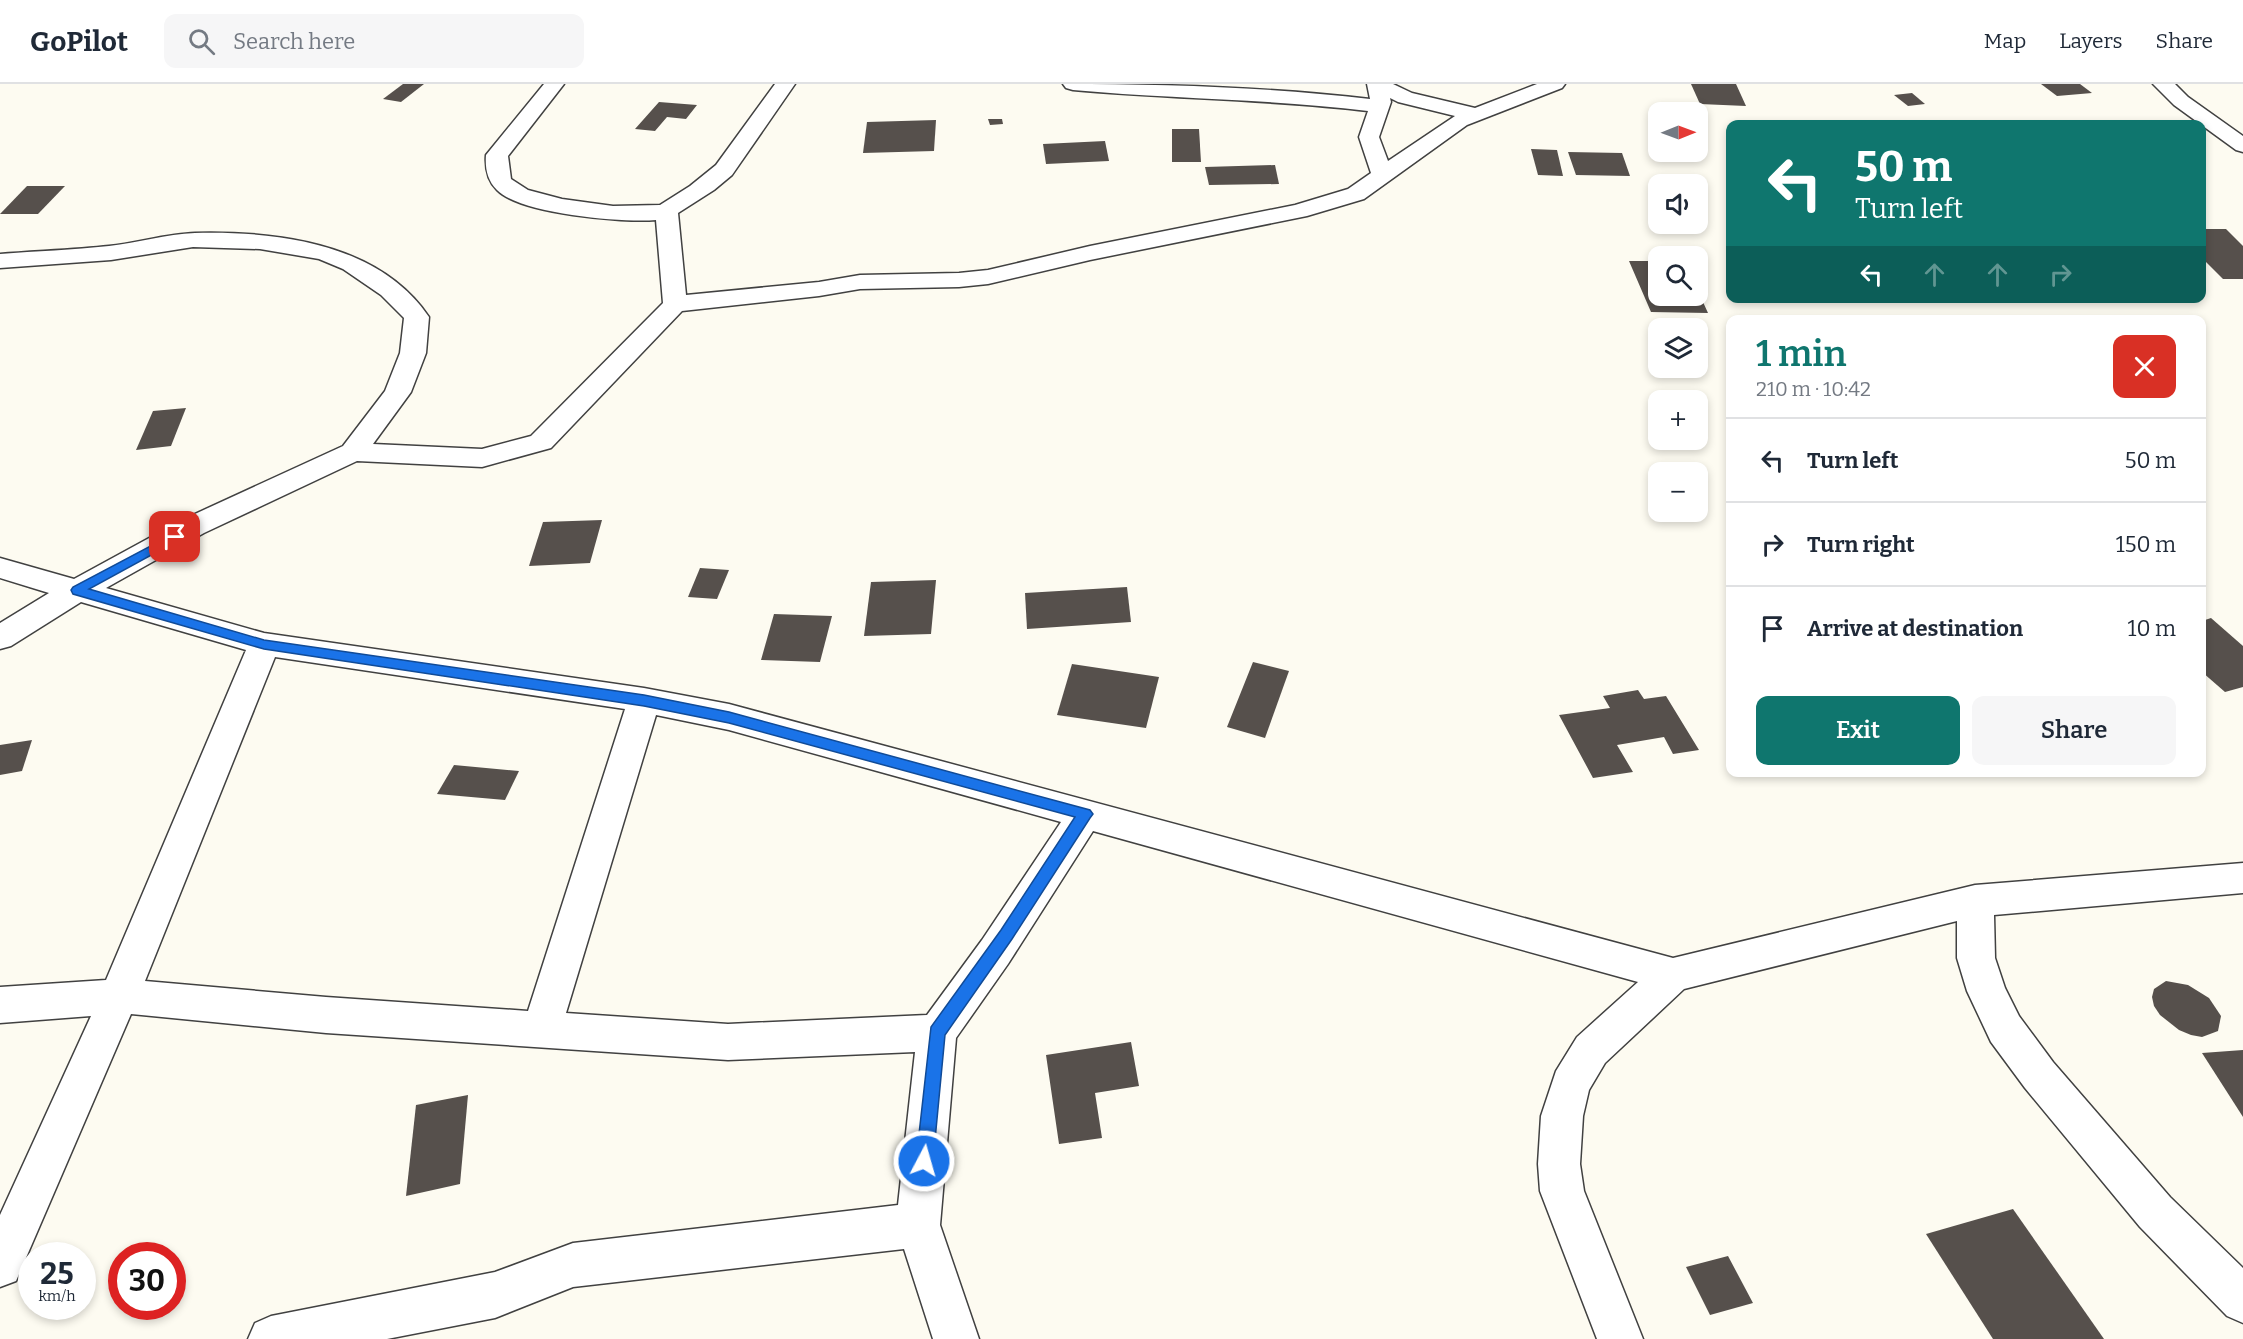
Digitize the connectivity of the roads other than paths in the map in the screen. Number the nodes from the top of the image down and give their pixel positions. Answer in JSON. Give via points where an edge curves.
{"nodes":[{"id":1,"x":554,"y":84,"type":"edge"},
{"id":2,"x":785,"y":84,"type":"edge"},
{"id":3,"x":1073,"y":84,"type":"edge"},
{"id":4,"x":1376,"y":84,"type":"edge"},
{"id":5,"x":1555,"y":84,"type":"edge"},
{"id":6,"x":2163,"y":84,"type":"edge"},
{"id":7,"x":1379,"y":106,"type":"junction"},
{"id":8,"x":1475,"y":114,"type":"junction"},
{"id":9,"x":2243,"y":146,"type":"edge"},
{"id":10,"x":1383,"y":177,"type":"junction"},
{"id":11,"x":667,"y":211,"type":"junction"},
{"id":12,"x":0,"y":261,"type":"edge"},
{"id":13,"x":675,"y":304,"type":"junction"},
{"id":14,"x":353,"y":452,"type":"junction"},
{"id":15,"x":0,"y":568,"type":"edge"},
{"id":16,"x":77,"y":590,"type":"junction"},
{"id":17,"x":0,"y":638,"type":"edge"},
{"id":18,"x":264,"y":644,"type":"junction"},
{"id":19,"x":644,"y":700,"type":"junction"},
{"id":20,"x":1085,"y":814,"type":"junction"},
{"id":21,"x":2243,"y":878,"type":"edge"},
{"id":22,"x":1975,"y":901,"type":"junction"},
{"id":23,"x":1673,"y":975,"type":"junction"},
{"id":24,"x":119,"y":996,"type":"junction"},
{"id":25,"x":0,"y":1005,"type":"edge"},
{"id":26,"x":541,"y":1030,"type":"junction"},
{"id":27,"x":937,"y":1033,"type":"junction"},
{"id":28,"x":918,"y":1225,"type":"junction"},
{"id":29,"x":0,"y":1265,"type":"edge"},
{"id":30,"x":2243,"y":1300,"type":"edge"},
{"id":31,"x":271,"y":1339,"type":"edge"},
{"id":32,"x":956,"y":1339,"type":"edge"},
{"id":33,"x":1620,"y":1339,"type":"edge"}],
"edges":[{"from":1,"to":11,"type":"street","via":[[497,155],[496,167],[506,187],[550,204],[627,213]]},
{"from":2,"to":11,"type":"street","via":[[723,172]]},
{"from":3,"to":7,"type":"street","via":[[1293,96]]},
{"from":4,"to":7,"type":"street"},
{"from":4,"to":8,"type":"street","via":[[1405,98]]},
{"from":5,"to":8,"type":"street"},
{"from":6,"to":9,"type":"street"},
{"from":7,"to":10,"type":"street","via":[[1369,137]]},
{"from":8,"to":10,"type":"street"},
{"from":10,"to":13,"type":"street","via":[[1356,194],[1299,211],[988,277],[860,282]]},
{"from":11,"to":13,"type":"street"},
{"from":12,"to":14,"type":"street","via":[[215,240],[290,246],[325,253],[351,264],[390,290],[417,317],[413,353],[398,392]]},
{"from":13,"to":14,"type":"street","via":[[541,442],[482,458]]},
{"from":14,"to":16,"type":"street","via":[[194,526]]},
{"from":15,"to":16,"type":"street"},
{"from":16,"to":17,"type":"street"},
{"from":16,"to":18,"type":"street"},
{"from":18,"to":19,"type":"street"},
{"from":18,"to":24,"type":"street"},
{"from":19,"to":20,"type":"street","via":[[729,717]]},
{"from":19,"to":26,"type":"street"},
{"from":20,"to":23,"type":"street"},
{"from":20,"to":27,"type":"street","via":[[1022,913]]},
{"from":21,"to":22,"type":"street"},
{"from":22,"to":23,"type":"street"},
{"from":22,"to":30,"type":"street","via":[[1976,958],[1986,991],[2005,1029],[2038,1075],[2156,1212]]},
{"from":23,"to":33,"type":"street","via":[[1591,1050],[1570,1084],[1562,1116],[1562,1191]]},
{"from":24,"to":25,"type":"street"},
{"from":24,"to":26,"type":"street","via":[[326,1016]]},
{"from":24,"to":29,"type":"street"},
{"from":26,"to":27,"type":"street","via":[[728,1042]]},
{"from":27,"to":28,"type":"street"},
{"from":28,"to":31,"type":"street","via":[[573,1266],[495,1295]]},
{"from":28,"to":32,"type":"street"}]}
